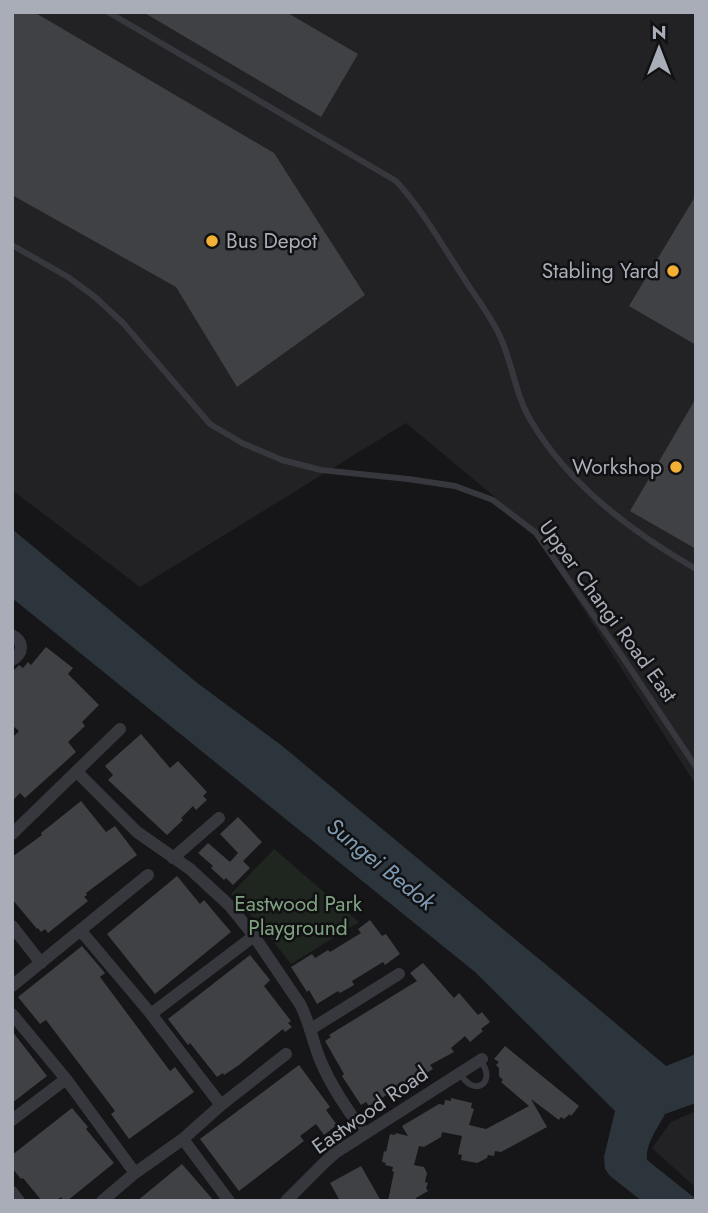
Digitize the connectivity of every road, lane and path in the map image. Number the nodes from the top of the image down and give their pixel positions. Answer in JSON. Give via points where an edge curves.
{"nodes":[{"id":1,"x":108,"y":12,"type":"edge"},
{"id":2,"x":12,"y":245,"type":"edge"},
{"id":3,"x":696,"y":569,"type":"edge"},
{"id":4,"x":12,"y":635,"type":"edge"},
{"id":5,"x":12,"y":660,"type":"edge"},
{"id":6,"x":121,"y":729,"type":"dead end"},
{"id":7,"x":696,"y":767,"type":"edge"},
{"id":8,"x":77,"y":772,"type":"junction"},
{"id":9,"x":219,"y":818,"type":"dead end"},
{"id":10,"x":12,"y":834,"type":"edge"},
{"id":11,"x":173,"y":858,"type":"junction"},
{"id":12,"x":148,"y":876,"type":"dead end"},
{"id":13,"x":12,"y":926,"type":"edge"},
{"id":14,"x":81,"y":931,"type":"junction"},
{"id":15,"x":254,"y":936,"type":"junction"},
{"id":16,"x":41,"y":963,"type":"junction"},
{"id":17,"x":399,"y":974,"type":"dead end"},
{"id":18,"x":12,"y":986,"type":"edge"},
{"id":19,"x":12,"y":1014,"type":"edge"},
{"id":20,"x":151,"y":1014,"type":"junction"},
{"id":21,"x":311,"y":1029,"type":"junction"},
{"id":22,"x":286,"y":1054,"type":"dead end"},
{"id":23,"x":481,"y":1059,"type":"joint"},
{"id":24,"x":459,"y":1072,"type":"junction"},
{"id":25,"x":66,"y":1079,"type":"junction"},
{"id":26,"x":221,"y":1105,"type":"junction"},
{"id":27,"x":12,"y":1120,"type":"edge"},
{"id":28,"x":365,"y":1134,"type":"junction"},
{"id":29,"x":183,"y":1139,"type":"junction"},
{"id":30,"x":135,"y":1173,"type":"junction"},
{"id":31,"x":12,"y":1192,"type":"edge"},
{"id":32,"x":19,"y":1201,"type":"edge"},
{"id":33,"x":102,"y":1201,"type":"edge"},
{"id":34,"x":229,"y":1201,"type":"edge"},
{"id":35,"x":286,"y":1201,"type":"edge"}],
"edges":[{"from":1,"to":3,"type":"lane","via":[[396,181],[501,338],[521,403],[563,465],[589,492],[656,545]]},
{"from":2,"to":7,"type":"lane","name":"Upper Changi Road East","via":[[95,297],[210,424],[242,443],[321,470],[456,486],[493,500],[536,533]]},
{"from":4,"to":5,"type":"street","via":[[22,647]]},
{"from":6,"to":8,"type":"street"},
{"from":8,"to":10,"type":"street"},
{"from":8,"to":11,"type":"street","via":[[137,832]]},
{"from":9,"to":11,"type":"street"},
{"from":11,"to":15,"type":"street","via":[[211,887]]},
{"from":12,"to":14,"type":"street"},
{"from":13,"to":16,"type":"street"},
{"from":14,"to":16,"type":"street"},
{"from":14,"to":20,"type":"street"},
{"from":15,"to":20,"type":"street"},
{"from":15,"to":21,"type":"street","via":[[295,995]]},
{"from":16,"to":18,"type":"street"},
{"from":17,"to":21,"type":"street"},
{"from":19,"to":25,"type":"street"},
{"from":20,"to":26,"type":"street"},
{"from":21,"to":28,"type":"street","via":[[339,1097]]},
{"from":22,"to":26,"type":"street"},
{"from":23,"to":24,"type":"street","name":"Eastwood Road"},
{"from":23,"to":24,"type":"lane","via":[[487,1073],[483,1084],[471,1086]]},
{"from":24,"to":28,"type":"street","name":"Eastwood Road"},
{"from":25,"to":27,"type":"street"},
{"from":25,"to":30,"type":"street"},
{"from":26,"to":29,"type":"street"},
{"from":28,"to":35,"type":"street","name":"Eastwood Road","via":[[324,1163]]},
{"from":29,"to":30,"type":"street"},
{"from":29,"to":34,"type":"street"},
{"from":30,"to":33,"type":"street"},
{"from":31,"to":32,"type":"street"}]}
